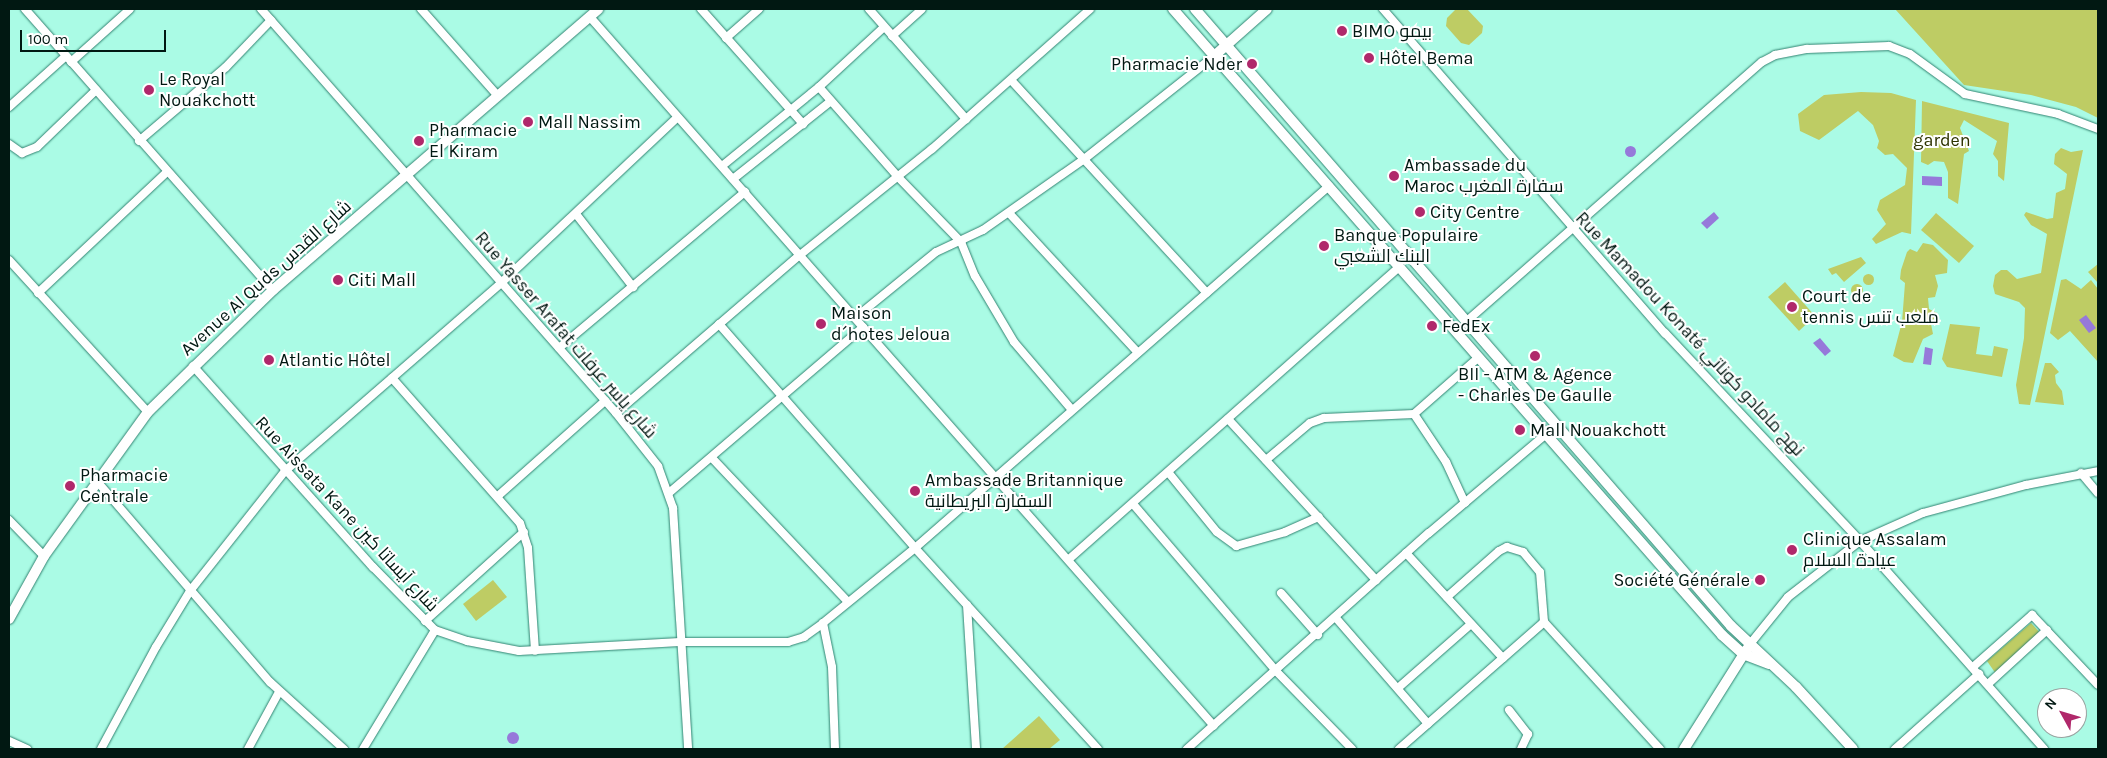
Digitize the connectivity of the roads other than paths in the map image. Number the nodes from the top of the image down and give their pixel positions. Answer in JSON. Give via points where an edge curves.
{"nodes":[{"id":1,"x":25,"y":9,"type":"edge"},
{"id":2,"x":130,"y":9,"type":"edge"},
{"id":3,"x":261,"y":9,"type":"edge"},
{"id":4,"x":421,"y":9,"type":"edge"},
{"id":5,"x":599,"y":9,"type":"edge"},
{"id":6,"x":701,"y":9,"type":"edge"},
{"id":7,"x":759,"y":9,"type":"edge"},
{"id":8,"x":869,"y":9,"type":"edge"},
{"id":9,"x":922,"y":9,"type":"edge"},
{"id":10,"x":1090,"y":9,"type":"edge"},
{"id":11,"x":1173,"y":9,"type":"edge"},
{"id":12,"x":1194,"y":9,"type":"edge"},
{"id":13,"x":1268,"y":9,"type":"edge"},
{"id":14,"x":1383,"y":9,"type":"edge"},
{"id":15,"x":590,"y":17,"type":"junction"},
{"id":16,"x":271,"y":20,"type":"junction"},
{"id":17,"x":884,"y":27,"type":"junction"},
{"id":18,"x":892,"y":36,"type":"junction"},
{"id":19,"x":726,"y":38,"type":"junction"},
{"id":20,"x":1227,"y":45,"type":"junction"},
{"id":21,"x":1213,"y":57,"type":"junction"},
{"id":22,"x":69,"y":59,"type":"junction"},
{"id":23,"x":1011,"y":80,"type":"junction"},
{"id":24,"x":819,"y":87,"type":"junction"},
{"id":25,"x":96,"y":90,"type":"junction"},
{"id":26,"x":498,"y":96,"type":"junction"},
{"id":27,"x":832,"y":101,"type":"junction"},
{"id":28,"x":9,"y":107,"type":"edge"},
{"id":29,"x":791,"y":110,"type":"junction"},
{"id":30,"x":677,"y":118,"type":"junction"},
{"id":31,"x":966,"y":119,"type":"junction"},
{"id":32,"x":803,"y":124,"type":"junction"},
{"id":33,"x":2098,"y":129,"type":"edge"},
{"id":34,"x":140,"y":141,"type":"junction"},
{"id":35,"x":9,"y":144,"type":"edge"},
{"id":36,"x":1083,"y":160,"type":"junction"},
{"id":37,"x":722,"y":166,"type":"junction"},
{"id":38,"x":168,"y":172,"type":"junction"},
{"id":39,"x":407,"y":174,"type":"junction"},
{"id":40,"x":898,"y":177,"type":"junction"},
{"id":41,"x":733,"y":179,"type":"junction"},
{"id":42,"x":1329,"y":186,"type":"junction"},
{"id":43,"x":745,"y":192,"type":"junction"},
{"id":44,"x":1009,"y":213,"type":"junction"},
{"id":45,"x":576,"y":214,"type":"junction"},
{"id":46,"x":1571,"y":227,"type":"junction"},
{"id":47,"x":961,"y":242,"type":"junction"},
{"id":48,"x":800,"y":255,"type":"junction"},
{"id":49,"x":9,"y":260,"type":"edge"},
{"id":50,"x":1399,"y":267,"type":"junction"},
{"id":51,"x":501,"y":283,"type":"junction"},
{"id":52,"x":633,"y":287,"type":"junction"},
{"id":53,"x":273,"y":290,"type":"junction"},
{"id":54,"x":38,"y":293,"type":"junction"},
{"id":55,"x":1207,"y":293,"type":"junction"},
{"id":56,"x":855,"y":318,"type":"junction"},
{"id":57,"x":1468,"y":320,"type":"junction"},
{"id":58,"x":719,"y":324,"type":"junction"},
{"id":59,"x":863,"y":327,"type":"junction"},
{"id":60,"x":559,"y":348,"type":"junction"},
{"id":61,"x":1138,"y":353,"type":"junction"},
{"id":62,"x":1479,"y":356,"type":"junction"},
{"id":63,"x":193,"y":366,"type":"junction"},
{"id":64,"x":392,"y":378,"type":"junction"},
{"id":65,"x":783,"y":398,"type":"junction"},
{"id":66,"x":605,"y":401,"type":"junction"},
{"id":67,"x":1072,"y":410,"type":"junction"},
{"id":68,"x":148,"y":412,"type":"junction"},
{"id":69,"x":616,"y":413,"type":"junction"},
{"id":70,"x":1414,"y":414,"type":"junction"},
{"id":71,"x":1228,"y":419,"type":"junction"},
{"id":72,"x":1557,"y":425,"type":"junction"},
{"id":73,"x":1547,"y":434,"type":"junction"},
{"id":74,"x":712,"y":458,"type":"junction"},
{"id":75,"x":1266,"y":460,"type":"junction"},
{"id":76,"x":285,"y":471,"type":"junction"},
{"id":77,"x":2098,"y":471,"type":"edge"},
{"id":78,"x":1168,"y":472,"type":"junction"},
{"id":79,"x":2081,"y":473,"type":"junction"},
{"id":80,"x":995,"y":477,"type":"junction"},
{"id":81,"x":96,"y":480,"type":"junction"},
{"id":82,"x":670,"y":492,"type":"junction"},
{"id":83,"x":2098,"y":493,"type":"edge"},
{"id":84,"x":499,"y":495,"type":"junction"},
{"id":85,"x":1465,"y":503,"type":"junction"},
{"id":86,"x":1133,"y":504,"type":"junction"},
{"id":87,"x":1319,"y":517,"type":"junction"},
{"id":88,"x":9,"y":520,"type":"edge"},
{"id":89,"x":524,"y":532,"type":"junction"},
{"id":90,"x":1860,"y":541,"type":"junction"},
{"id":91,"x":915,"y":548,"type":"junction"},
{"id":92,"x":1406,"y":554,"type":"junction"},
{"id":93,"x":44,"y":556,"type":"junction"},
{"id":94,"x":1069,"y":559,"type":"junction"},
{"id":95,"x":1376,"y":580,"type":"junction"},
{"id":96,"x":190,"y":591,"type":"junction"},
{"id":97,"x":1281,"y":593,"type":"dead end"},
{"id":98,"x":1447,"y":597,"type":"junction"},
{"id":99,"x":847,"y":601,"type":"junction"},
{"id":100,"x":967,"y":605,"type":"junction"},
{"id":101,"x":1336,"y":618,"type":"junction"},
{"id":102,"x":9,"y":619,"type":"edge"},
{"id":103,"x":424,"y":622,"type":"junction"},
{"id":104,"x":1544,"y":622,"type":"junction"},
{"id":105,"x":823,"y":623,"type":"junction"},
{"id":106,"x":1471,"y":624,"type":"junction"},
{"id":107,"x":435,"y":630,"type":"junction"},
{"id":108,"x":2047,"y":630,"type":"junction"},
{"id":109,"x":1318,"y":634,"type":"junction"},
{"id":110,"x":680,"y":642,"type":"junction"},
{"id":111,"x":1750,"y":644,"type":"junction"},
{"id":112,"x":535,"y":651,"type":"junction"},
{"id":113,"x":1743,"y":654,"type":"junction"},
{"id":114,"x":1503,"y":658,"type":"junction"},
{"id":115,"x":1770,"y":665,"type":"junction"},
{"id":116,"x":1973,"y":667,"type":"junction"},
{"id":117,"x":1276,"y":671,"type":"junction"},
{"id":118,"x":1979,"y":674,"type":"junction"},
{"id":119,"x":1988,"y":684,"type":"junction"},
{"id":120,"x":2098,"y":685,"type":"edge"},
{"id":121,"x":1398,"y":688,"type":"junction"},
{"id":122,"x":280,"y":692,"type":"junction"},
{"id":123,"x":1509,"y":710,"type":"dead end"},
{"id":124,"x":1428,"y":724,"type":"junction"},
{"id":125,"x":1214,"y":726,"type":"junction"},
{"id":126,"x":9,"y":741,"type":"edge"},
{"id":127,"x":27,"y":749,"type":"edge"},
{"id":128,"x":101,"y":749,"type":"edge"},
{"id":129,"x":248,"y":749,"type":"edge"},
{"id":130,"x":344,"y":749,"type":"edge"},
{"id":131,"x":362,"y":749,"type":"edge"},
{"id":132,"x":688,"y":749,"type":"edge"},
{"id":133,"x":835,"y":749,"type":"edge"},
{"id":134,"x":976,"y":749,"type":"edge"},
{"id":135,"x":1098,"y":749,"type":"edge"},
{"id":136,"x":1187,"y":749,"type":"edge"},
{"id":137,"x":1349,"y":749,"type":"edge"},
{"id":138,"x":1399,"y":749,"type":"edge"},
{"id":139,"x":1521,"y":749,"type":"edge"},
{"id":140,"x":1660,"y":749,"type":"edge"},
{"id":141,"x":1684,"y":749,"type":"edge"},
{"id":142,"x":1853,"y":749,"type":"edge"},
{"id":143,"x":1895,"y":749,"type":"edge"},
{"id":144,"x":2044,"y":749,"type":"edge"}],
"edges":[{"from":1,"to":22,"type":"street"},
{"from":2,"to":22,"type":"street"},
{"from":3,"to":16,"type":"street","name":"Rue Yasser Arafat شارع ياسر عرفات"},
{"from":4,"to":26,"type":"street"},
{"from":5,"to":15,"type":"street","name":"Avenue Al Quds شارع القدس"},
{"from":6,"to":19,"type":"street"},
{"from":7,"to":19,"type":"street"},
{"from":8,"to":17,"type":"street"},
{"from":9,"to":18,"type":"street"},
{"from":10,"to":23,"type":"street"},
{"from":11,"to":21,"type":"street"},
{"from":12,"to":20,"type":"street"},
{"from":13,"to":20,"type":"street"},
{"from":14,"to":46,"type":"street","name":"Rue Mamadou Konaté نهج مامادو كوناتي"},
{"from":15,"to":26,"type":"street","name":"Avenue Al Quds شارع القدس"},
{"from":15,"to":30,"type":"street"},
{"from":16,"to":34,"type":"street","via":[[226,67]]},
{"from":16,"to":39,"type":"street","name":"Rue Yasser Arafat شارع ياسر عرفات"},
{"from":17,"to":18,"type":"street"},
{"from":17,"to":24,"type":"street"},
{"from":18,"to":31,"type":"street"},
{"from":19,"to":29,"type":"street"},
{"from":20,"to":21,"type":"street"},
{"from":20,"to":57,"type":"street"},
{"from":21,"to":36,"type":"street"},
{"from":21,"to":42,"type":"street"},
{"from":22,"to":25,"type":"street"},
{"from":22,"to":28,"type":"street"},
{"from":23,"to":31,"type":"street"},
{"from":23,"to":36,"type":"street"},
{"from":24,"to":27,"type":"street"},
{"from":24,"to":29,"type":"street"},
{"from":25,"to":34,"type":"street"},
{"from":25,"to":35,"type":"street","via":[[37,147],[22,153]]},
{"from":26,"to":39,"type":"street","name":"Avenue Al Quds شارع القدس"},
{"from":27,"to":32,"type":"street"},
{"from":27,"to":40,"type":"street"},
{"from":29,"to":32,"type":"street"},
{"from":29,"to":37,"type":"street"},
{"from":30,"to":37,"type":"street"},
{"from":30,"to":45,"type":"street"},
{"from":31,"to":40,"type":"street"},
{"from":32,"to":41,"type":"street"},
{"from":33,"to":46,"type":"street","via":[[2058,114],[1965,94],[1910,54],[1889,46],[1790,51],[1762,62]]},
{"from":34,"to":38,"type":"street"},
{"from":36,"to":44,"type":"street"},
{"from":36,"to":55,"type":"street"},
{"from":37,"to":41,"type":"street"},
{"from":38,"to":53,"type":"street"},
{"from":38,"to":54,"type":"street"},
{"from":39,"to":51,"type":"street","name":"Rue Yasser Arafat شارع ياسر عرفات"},
{"from":39,"to":53,"type":"street","name":"Avenue Al Quds شارع القدس"},
{"from":40,"to":47,"type":"street"},
{"from":40,"to":48,"type":"street"},
{"from":41,"to":43,"type":"street"},
{"from":42,"to":50,"type":"street"},
{"from":42,"to":55,"type":"street","name":"Rue Aissata Kane شارع آيساتا كين"},
{"from":43,"to":48,"type":"street"},
{"from":43,"to":52,"type":"street"},
{"from":44,"to":47,"type":"street"},
{"from":44,"to":61,"type":"street"},
{"from":45,"to":51,"type":"street"},
{"from":45,"to":52,"type":"street"},
{"from":46,"to":57,"type":"street"},
{"from":46,"to":90,"type":"street","name":"Rue Mamadou Konaté نهج مامادو كوناتي","via":[[1665,333]]},
{"from":47,"to":56,"type":"street","via":[[936,252],[914,267]]},
{"from":47,"to":67,"type":"street","via":[[975,276],[1014,342]]},
{"from":48,"to":56,"type":"street"},
{"from":48,"to":58,"type":"street"},
{"from":49,"to":54,"type":"street"},
{"from":50,"to":62,"type":"street"},
{"from":50,"to":71,"type":"street"},
{"from":51,"to":60,"type":"street","name":"Rue Yasser Arafat شارع ياسر عرفات"},
{"from":51,"to":64,"type":"street"},
{"from":52,"to":60,"type":"street"},
{"from":53,"to":63,"type":"street","name":"Avenue Al Quds شارع القدس"},
{"from":54,"to":68,"type":"street"},
{"from":55,"to":61,"type":"street","name":"Rue Aissata Kane شارع آيساتا كين"},
{"from":56,"to":59,"type":"street"},
{"from":57,"to":72,"type":"street"},
{"from":58,"to":65,"type":"street"},
{"from":58,"to":69,"type":"street"},
{"from":59,"to":65,"type":"street"},
{"from":59,"to":80,"type":"street"},
{"from":60,"to":66,"type":"street","name":"Rue Yasser Arafat شارع ياسر عرفات"},
{"from":61,"to":67,"type":"street","name":"Rue Aissata Kane شارع آيساتا كين"},
{"from":62,"to":70,"type":"street"},
{"from":62,"to":73,"type":"street"},
{"from":63,"to":68,"type":"street","name":"Avenue Al Quds شارع القدس"},
{"from":63,"to":76,"type":"street","name":"Rue Aissata Kane شارع آيساتا كين"},
{"from":64,"to":76,"type":"street"},
{"from":64,"to":84,"type":"street"},
{"from":65,"to":74,"type":"street"},
{"from":65,"to":91,"type":"street"},
{"from":66,"to":69,"type":"street","name":"Rue Yasser Arafat شارع ياسر عرفات"},
{"from":66,"to":84,"type":"street"},
{"from":67,"to":80,"type":"street","name":"Rue Aissata Kane شارع آيساتا كين"},
{"from":68,"to":81,"type":"street","name":"Avenue Al Quds شارع القدس"},
{"from":69,"to":82,"type":"street","name":"Rue Yasser Arafat شارع ياسر عرفات","via":[[652,457]]},
{"from":70,"to":75,"type":"street","via":[[1324,418],[1310,423]]},
{"from":70,"to":85,"type":"street","via":[[1446,462]]},
{"from":71,"to":75,"type":"street"},
{"from":71,"to":78,"type":"street"},
{"from":72,"to":73,"type":"street"},
{"from":72,"to":111,"type":"street"},
{"from":73,"to":85,"type":"street"},
{"from":73,"to":113,"type":"street","via":[[1722,635]]},
{"from":74,"to":82,"type":"street"},
{"from":74,"to":99,"type":"street"},
{"from":75,"to":87,"type":"street"},
{"from":76,"to":96,"type":"street"},
{"from":76,"to":103,"type":"street","name":"Rue Aissata Kane شارع آيساتا كين"},
{"from":77,"to":79,"type":"street"},
{"from":78,"to":86,"type":"street"},
{"from":78,"to":87,"type":"street","via":[[1217,532],[1236,546],[1285,532]]},
{"from":79,"to":83,"type":"street"},
{"from":79,"to":90,"type":"street","via":[[1923,513]]},
{"from":80,"to":91,"type":"street","name":"Rue Aissata Kane شارع آيساتا كين"},
{"from":80,"to":94,"type":"street"},
{"from":81,"to":93,"type":"street","name":"Avenue Al Quds شارع القدس"},
{"from":81,"to":96,"type":"street"},
{"from":82,"to":110,"type":"street","name":"Rue Yasser Arafat شارع ياسر عرفات","via":[[677,553]]},
{"from":84,"to":89,"type":"street","via":[[515,514]]},
{"from":85,"to":92,"type":"street"},
{"from":86,"to":94,"type":"street"},
{"from":86,"to":117,"type":"street"},
{"from":87,"to":95,"type":"street"},
{"from":88,"to":93,"type":"street"},
{"from":89,"to":103,"type":"street"},
{"from":89,"to":112,"type":"street"},
{"from":90,"to":111,"type":"street","via":[[1788,597]]},
{"from":90,"to":116,"type":"street","name":"Rue Mamadou Konaté نهج مامادو كوناتي"},
{"from":91,"to":99,"type":"street","name":"Rue Aissata Kane شارع آيساتا كين"},
{"from":91,"to":100,"type":"street"},
{"from":92,"to":95,"type":"street"},
{"from":92,"to":98,"type":"street"},
{"from":93,"to":102,"type":"street","name":"Avenue Al Quds شارع القدس"},
{"from":94,"to":125,"type":"street"},
{"from":95,"to":101,"type":"street"},
{"from":96,"to":122,"type":"street"},
{"from":96,"to":128,"type":"street"},
{"from":97,"to":109,"type":"street"},
{"from":98,"to":104,"type":"street","via":[[1499,551],[1507,547],[1516,548],[1540,572]]},
{"from":98,"to":106,"type":"street"},
{"from":99,"to":105,"type":"street","name":"Rue Aissata Kane شارع آيساتا كين"},
{"from":100,"to":134,"type":"street"},
{"from":100,"to":135,"type":"street"},
{"from":101,"to":109,"type":"street"},
{"from":101,"to":121,"type":"street"},
{"from":103,"to":107,"type":"street","name":"Rue Aissata Kane شارع آيساتا كين"},
{"from":104,"to":114,"type":"street"},
{"from":104,"to":140,"type":"street"},
{"from":105,"to":110,"type":"street","name":"Rue Aissata Kane شارع آيساتا كين","via":[[804,637],[788,642]]},
{"from":105,"to":133,"type":"street","via":[[832,667]]},
{"from":106,"to":114,"type":"street"},
{"from":106,"to":121,"type":"street"},
{"from":107,"to":112,"type":"street","name":"Rue Aissata Kane شارع آيساتا كين","via":[[486,646]]},
{"from":107,"to":131,"type":"street"},
{"from":108,"to":116,"type":"street","via":[[2029,615]]},
{"from":108,"to":119,"type":"street"},
{"from":108,"to":120,"type":"street"},
{"from":109,"to":117,"type":"street"},
{"from":110,"to":112,"type":"street","name":"Rue Aissata Kane شارع آيساتا كين"},
{"from":110,"to":132,"type":"street","name":"Rue Yasser Arafat شارع ياسر عرفات"},
{"from":111,"to":113,"type":"street"},
{"from":111,"to":115,"type":"street"},
{"from":113,"to":115,"type":"street"},
{"from":113,"to":141,"type":"street"},
{"from":114,"to":124,"type":"street"},
{"from":115,"to":142,"type":"street"},
{"from":116,"to":118,"type":"street","name":"Rue Mamadou Konaté نهج مامادو كوناتي"},
{"from":117,"to":125,"type":"street"},
{"from":117,"to":137,"type":"street"},
{"from":118,"to":119,"type":"street","name":"Rue Mamadou Konaté نهج مامادو كوناتي"},
{"from":118,"to":143,"type":"street"},
{"from":119,"to":144,"type":"street","name":"Rue Mamadou Konaté نهج مامادو كوناتي"},
{"from":121,"to":124,"type":"street"},
{"from":122,"to":129,"type":"street"},
{"from":122,"to":130,"type":"street"},
{"from":123,"to":139,"type":"street","via":[[1528,734]]},
{"from":124,"to":138,"type":"street"},
{"from":125,"to":136,"type":"street"},
{"from":126,"to":127,"type":"street"}]}
